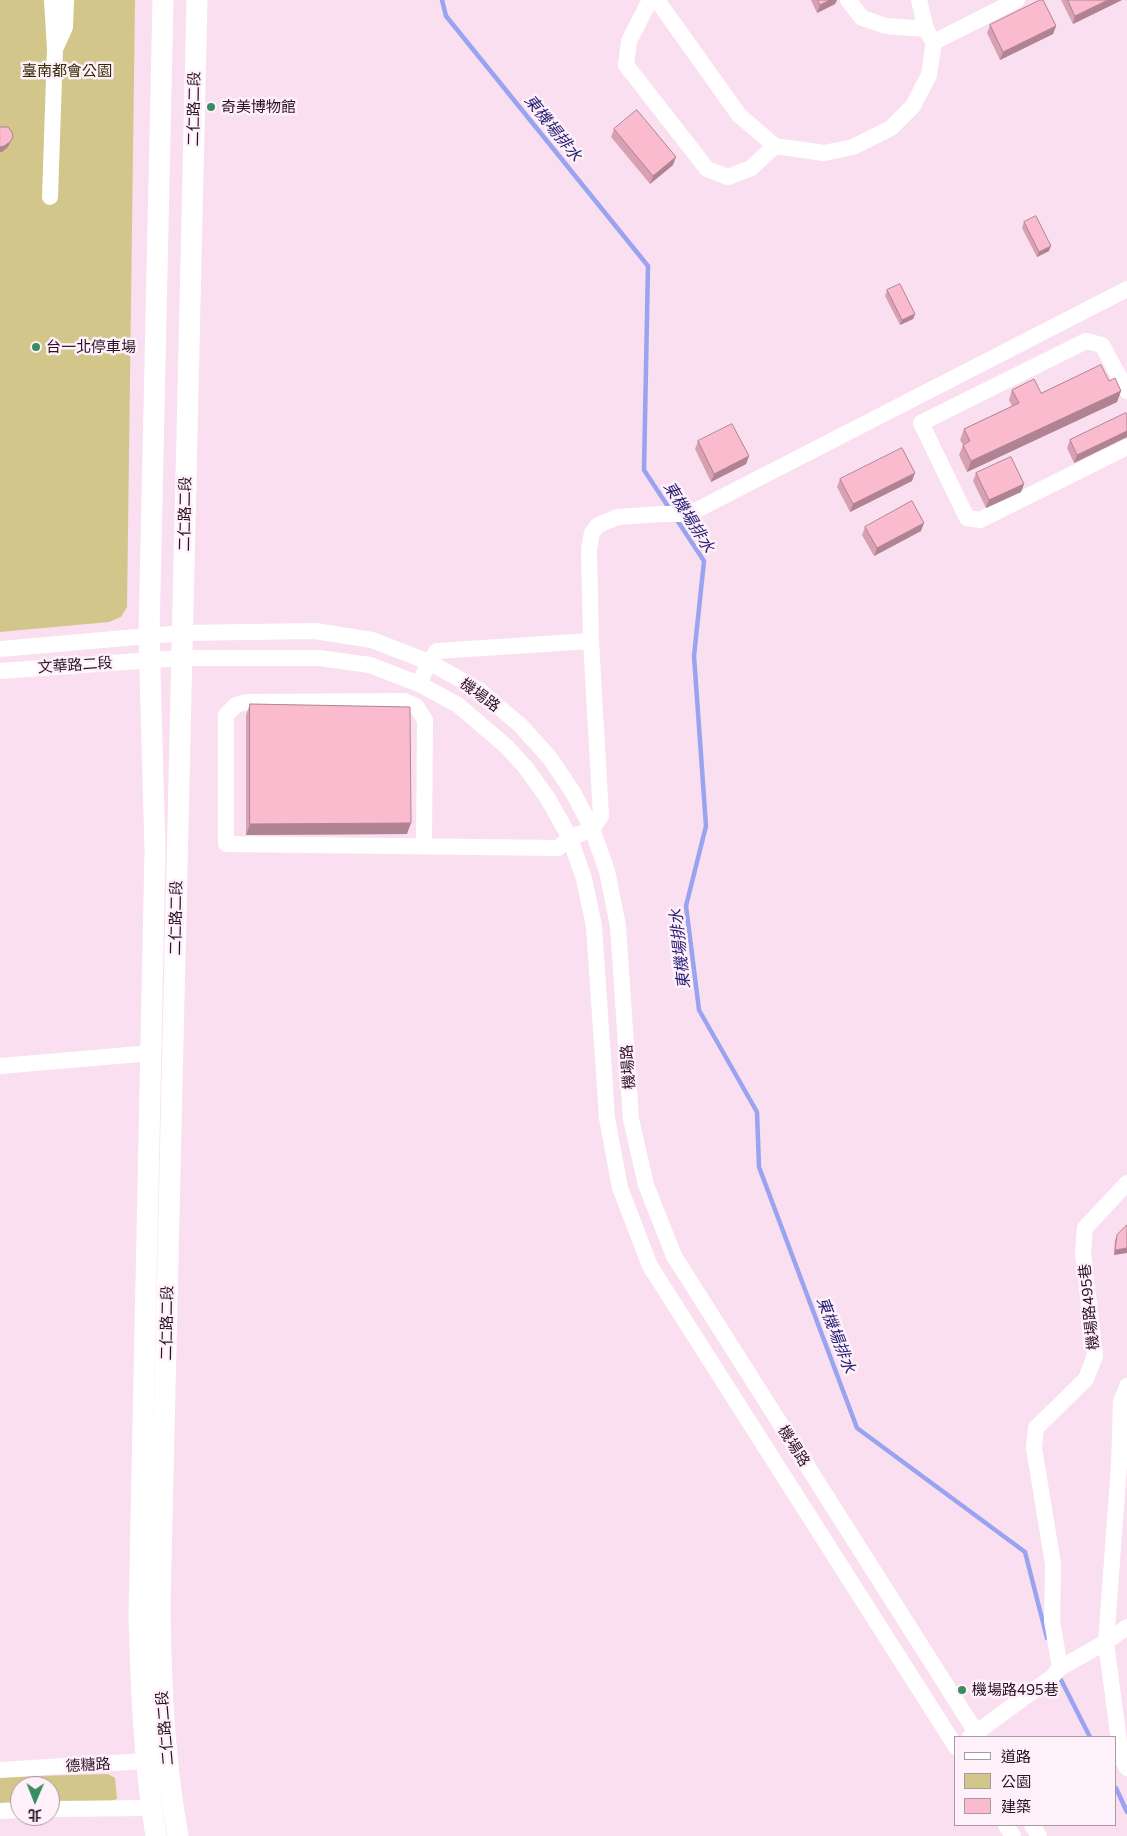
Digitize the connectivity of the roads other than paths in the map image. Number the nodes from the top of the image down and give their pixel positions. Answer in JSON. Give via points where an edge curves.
{"nodes":[{"id":1,"x":52,"y":0,"type":"edge"},
{"id":2,"x":66,"y":0,"type":"edge"},
{"id":3,"x":163,"y":0,"type":"edge"},
{"id":4,"x":196,"y":0,"type":"edge"},
{"id":5,"x":650,"y":0,"type":"edge"},
{"id":6,"x":657,"y":0,"type":"edge"},
{"id":7,"x":848,"y":0,"type":"edge"},
{"id":8,"x":919,"y":0,"type":"edge"},
{"id":9,"x":1017,"y":0,"type":"edge"},
{"id":10,"x":930,"y":35,"type":"junction"},
{"id":11,"x":54,"y":49,"type":"junction"},
{"id":12,"x":775,"y":146,"type":"junction"},
{"id":13,"x":50,"y":197,"type":"dead end"},
{"id":14,"x":1127,"y":289,"type":"edge"},
{"id":15,"x":1000,"y":356,"type":"junction"},
{"id":16,"x":1011,"y":378,"type":"junction"},
{"id":17,"x":1127,"y":391,"type":"edge"},
{"id":18,"x":1127,"y":447,"type":"edge"},
{"id":19,"x":182,"y":634,"type":"junction"},
{"id":20,"x":149,"y":635,"type":"junction"},
{"id":21,"x":591,"y":641,"type":"junction"},
{"id":22,"x":0,"y":649,"type":"edge"},
{"id":23,"x":181,"y":658,"type":"junction"},
{"id":24,"x":150,"y":660,"type":"junction"},
{"id":25,"x":429,"y":662,"type":"junction"},
{"id":26,"x":0,"y":671,"type":"edge"},
{"id":27,"x":419,"y":684,"type":"junction"},
{"id":28,"x":592,"y":829,"type":"junction"},
{"id":29,"x":570,"y":838,"type":"junction"},
{"id":30,"x":424,"y":846,"type":"junction"},
{"id":31,"x":152,"y":1053,"type":"junction"},
{"id":32,"x":0,"y":1066,"type":"edge"},
{"id":33,"x":1127,"y":1183,"type":"edge"},
{"id":34,"x":1127,"y":1386,"type":"edge"},
{"id":35,"x":1127,"y":1627,"type":"edge"},
{"id":36,"x":1106,"y":1642,"type":"junction"},
{"id":37,"x":1056,"y":1673,"type":"junction"},
{"id":38,"x":975,"y":1736,"type":"edge"},
{"id":39,"x":954,"y":1743,"type":"edge"},
{"id":40,"x":145,"y":1761,"type":"junction"},
{"id":41,"x":1127,"y":1768,"type":"edge"},
{"id":42,"x":0,"y":1770,"type":"edge"},
{"id":43,"x":151,"y":1808,"type":"junction"},
{"id":44,"x":60,"y":1809,"type":"edge"},
{"id":45,"x":156,"y":1836,"type":"edge"},
{"id":46,"x":178,"y":1836,"type":"edge"}],
"edges":[{"from":1,"to":11,"type":"street"},
{"from":2,"to":11,"type":"street","via":[[65,27]]},
{"from":3,"to":20,"type":"main road","name":"二仁路二段"},
{"from":4,"to":19,"type":"main road","name":"二仁路二段"},
{"from":5,"to":12,"type":"street","via":[[629,41],[626,65],[707,169],[728,177],[751,168]]},
{"from":6,"to":12,"type":"street","via":[[739,115]]},
{"from":7,"to":10,"type":"street","via":[[862,18]]},
{"from":8,"to":10,"type":"street"},
{"from":9,"to":10,"type":"street"},
{"from":10,"to":12,"type":"street","via":[[929,75],[914,106],[891,128],[853,147],[824,153]]},
{"from":11,"to":13,"type":"street"},
{"from":14,"to":15,"type":"street"},
{"from":15,"to":16,"type":"street"},
{"from":15,"to":21,"type":"street","via":[[689,514],[618,518],[598,526],[592,533],[589,549]]},
{"from":16,"to":17,"type":"street","via":[[1086,341],[1102,345]]},
{"from":16,"to":18,"type":"street","via":[[921,423],[967,518],[980,520]]},
{"from":19,"to":20,"type":"street","name":"機場路"},
{"from":19,"to":23,"type":"main road","name":"二仁路二段"},
{"from":19,"to":25,"type":"street","name":"機場路","via":[[316,631],[372,640]]},
{"from":20,"to":22,"type":"street","name":"文華路二段"},
{"from":20,"to":24,"type":"main road","name":"二仁路二段"},
{"from":21,"to":25,"type":"street","via":[[437,651]]},
{"from":21,"to":28,"type":"street","via":[[601,816]]},
{"from":23,"to":24,"type":"street","name":"機場路"},
{"from":23,"to":27,"type":"street","name":"機場路","via":[[319,658],[370,665]]},
{"from":23,"to":46,"type":"main road","name":"二仁路二段","via":[[160,1605],[162,1699]]},
{"from":24,"to":26,"type":"street","name":"文華路二段"},
{"from":24,"to":31,"type":"main road","name":"二仁路二段","via":[[155,851]]},
{"from":25,"to":27,"type":"street"},
{"from":25,"to":28,"type":"street","name":"機場路","via":[[479,690],[520,725],[550,758]]},
{"from":27,"to":29,"type":"street","name":"機場路","via":[[458,705],[507,747],[547,797]]},
{"from":28,"to":29,"type":"street"},
{"from":28,"to":38,"type":"street","name":"機場路","via":[[607,872],[618,926],[632,1119],[646,1185],[674,1256]]},
{"from":29,"to":30,"type":"street","via":[[558,848]]},
{"from":29,"to":39,"type":"street","name":"機場路","via":[[584,879],[594,926],[607,1118],[620,1188],[650,1266]]},
{"from":30,"to":30,"type":"street","via":[[226,844],[226,715],[236,705],[247,702],[404,701],[416,706],[425,720]]},
{"from":31,"to":32,"type":"street"},
{"from":31,"to":40,"type":"main road","name":"二仁路二段","via":[[139,1615]]},
{"from":33,"to":37,"type":"street","name":"機場路495巷","via":[[1085,1228],[1083,1253],[1095,1356],[1086,1379],[1036,1428],[1034,1448],[1053,1564],[1052,1621]]},
{"from":34,"to":36,"type":"street","via":[[1121,1402]]},
{"from":35,"to":36,"type":"street"},
{"from":36,"to":37,"type":"street"},
{"from":36,"to":41,"type":"street","via":[[1121,1757]]},
{"from":37,"to":38,"type":"street"},
{"from":40,"to":42,"type":"street","name":"德糖路"},
{"from":40,"to":43,"type":"main road","name":"二仁路二段"},
{"from":43,"to":44,"type":"street"},
{"from":43,"to":45,"type":"main road","name":"二仁路二段"}]}
